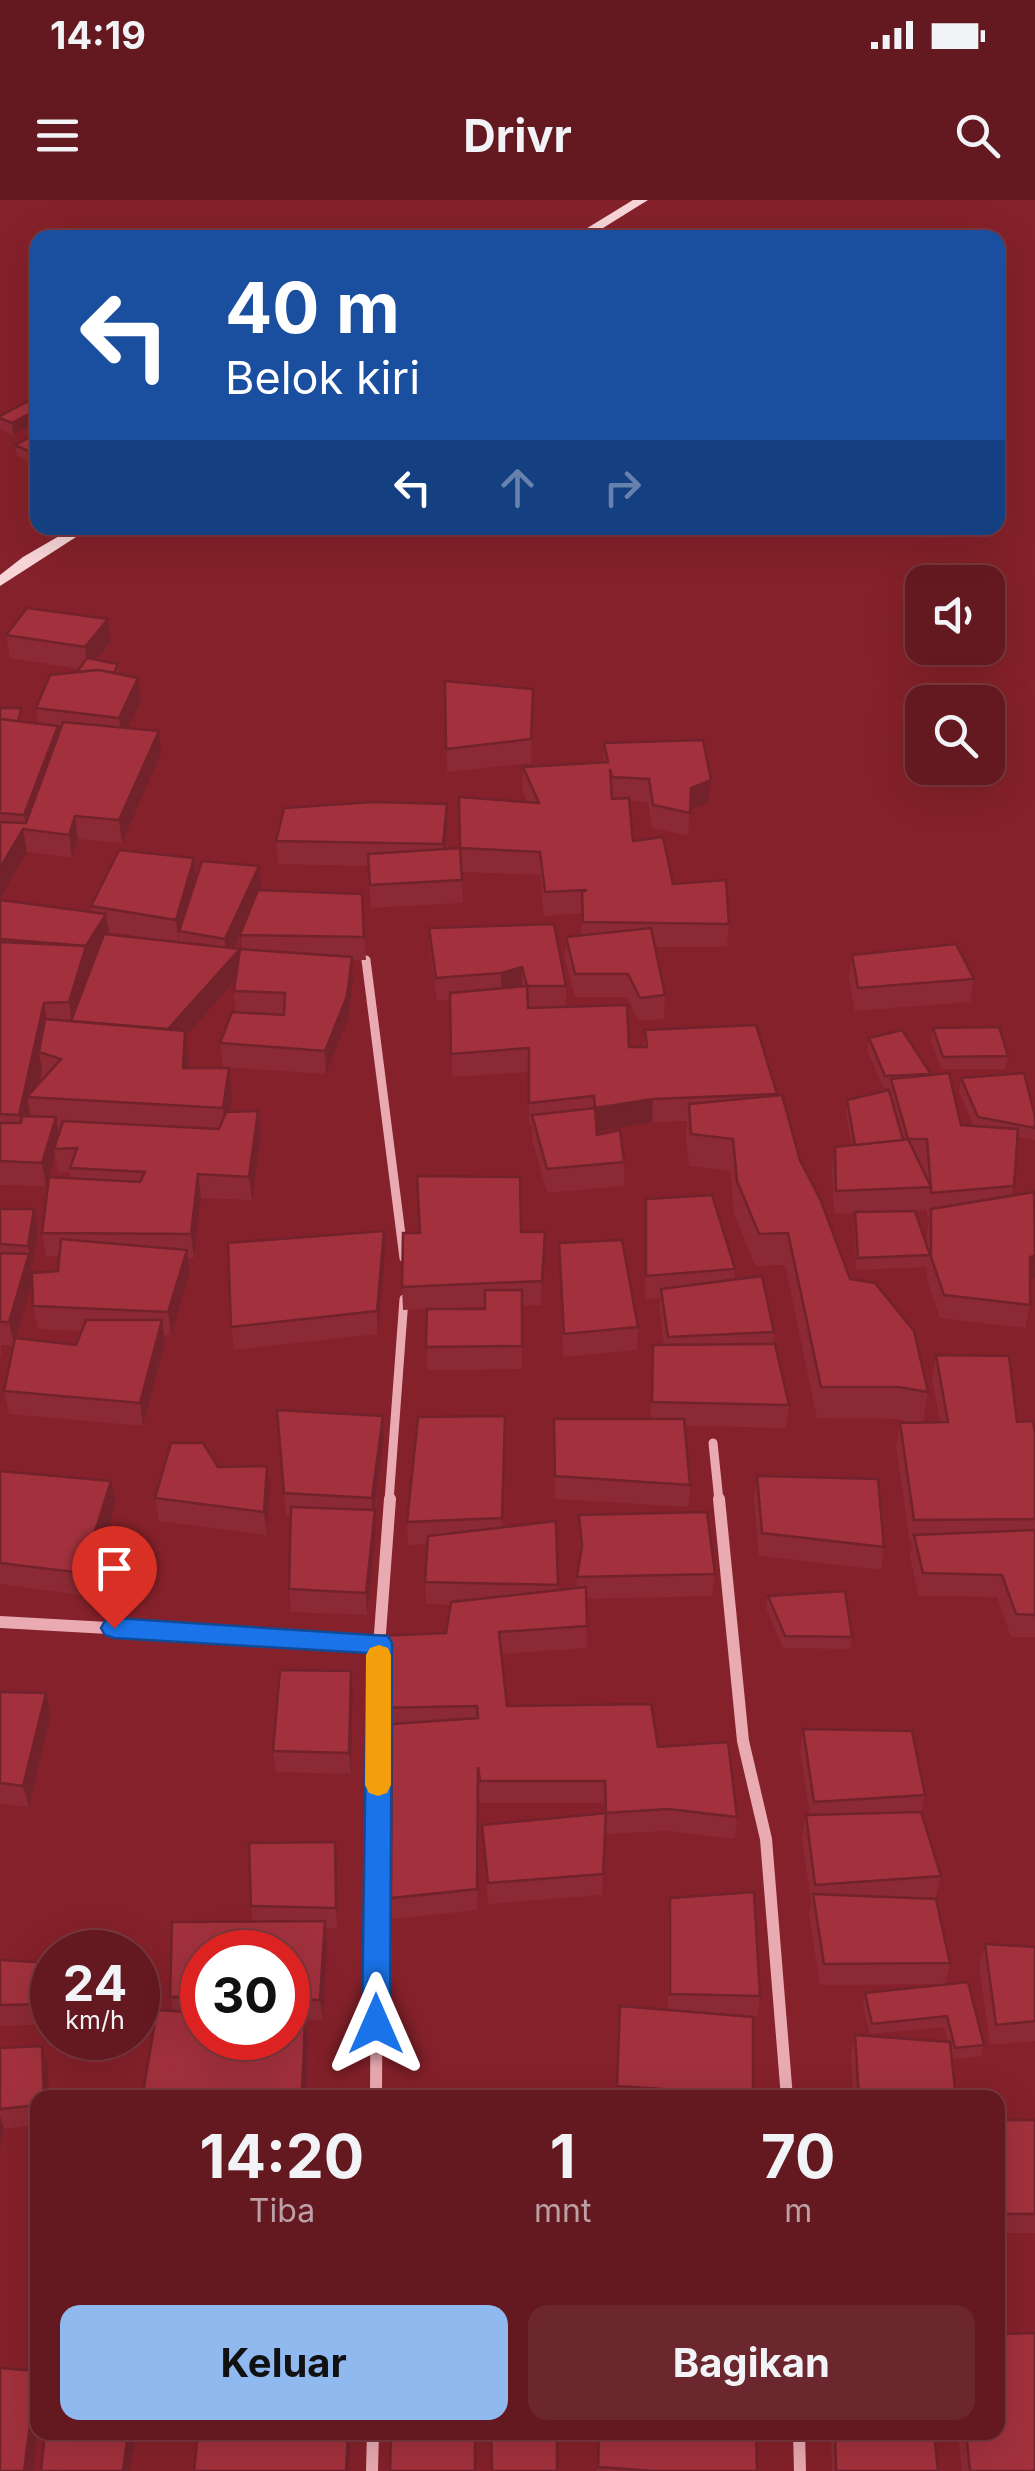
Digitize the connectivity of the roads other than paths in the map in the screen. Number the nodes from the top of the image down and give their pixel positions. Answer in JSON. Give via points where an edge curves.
{"nodes":[{"id":1,"x":642,"y":200,"type":"edge"},
{"id":2,"x":591,"y":230,"type":"edge"},
{"id":3,"x":71,"y":535,"type":"edge"},
{"id":4,"x":0,"y":582,"type":"edge"},
{"id":5,"x":366,"y":960,"type":"edge"},
{"id":6,"x":406,"y":1274,"type":"edge"},
{"id":7,"x":405,"y":1292,"type":"edge"},
{"id":8,"x":713,"y":1443,"type":"dead end"},
{"id":9,"x":0,"y":1622,"type":"edge"},
{"id":10,"x":379,"y":1643,"type":"junction"},
{"id":11,"x":378,"y":1658,"type":"edge"},
{"id":12,"x":378,"y":1712,"type":"edge"},
{"id":13,"x":376,"y":2090,"type":"edge"},
{"id":14,"x":786,"y":2090,"type":"edge"},
{"id":15,"x":372,"y":2440,"type":"edge"},
{"id":16,"x":800,"y":2440,"type":"edge"},
{"id":17,"x":372,"y":2471,"type":"edge"},
{"id":18,"x":800,"y":2471,"type":"edge"}],
"edges":[{"from":1,"to":2,"type":"main road"},
{"from":3,"to":4,"type":"main road"},
{"from":5,"to":6,"type":"street"},
{"from":7,"to":10,"type":"street"},
{"from":8,"to":14,"type":"street","via":[[743,1741],[766,1839]]},
{"from":9,"to":10,"type":"street"},
{"from":10,"to":11,"type":"street"},
{"from":12,"to":13,"type":"street"},
{"from":15,"to":17,"type":"street"},
{"from":16,"to":18,"type":"street"}]}
